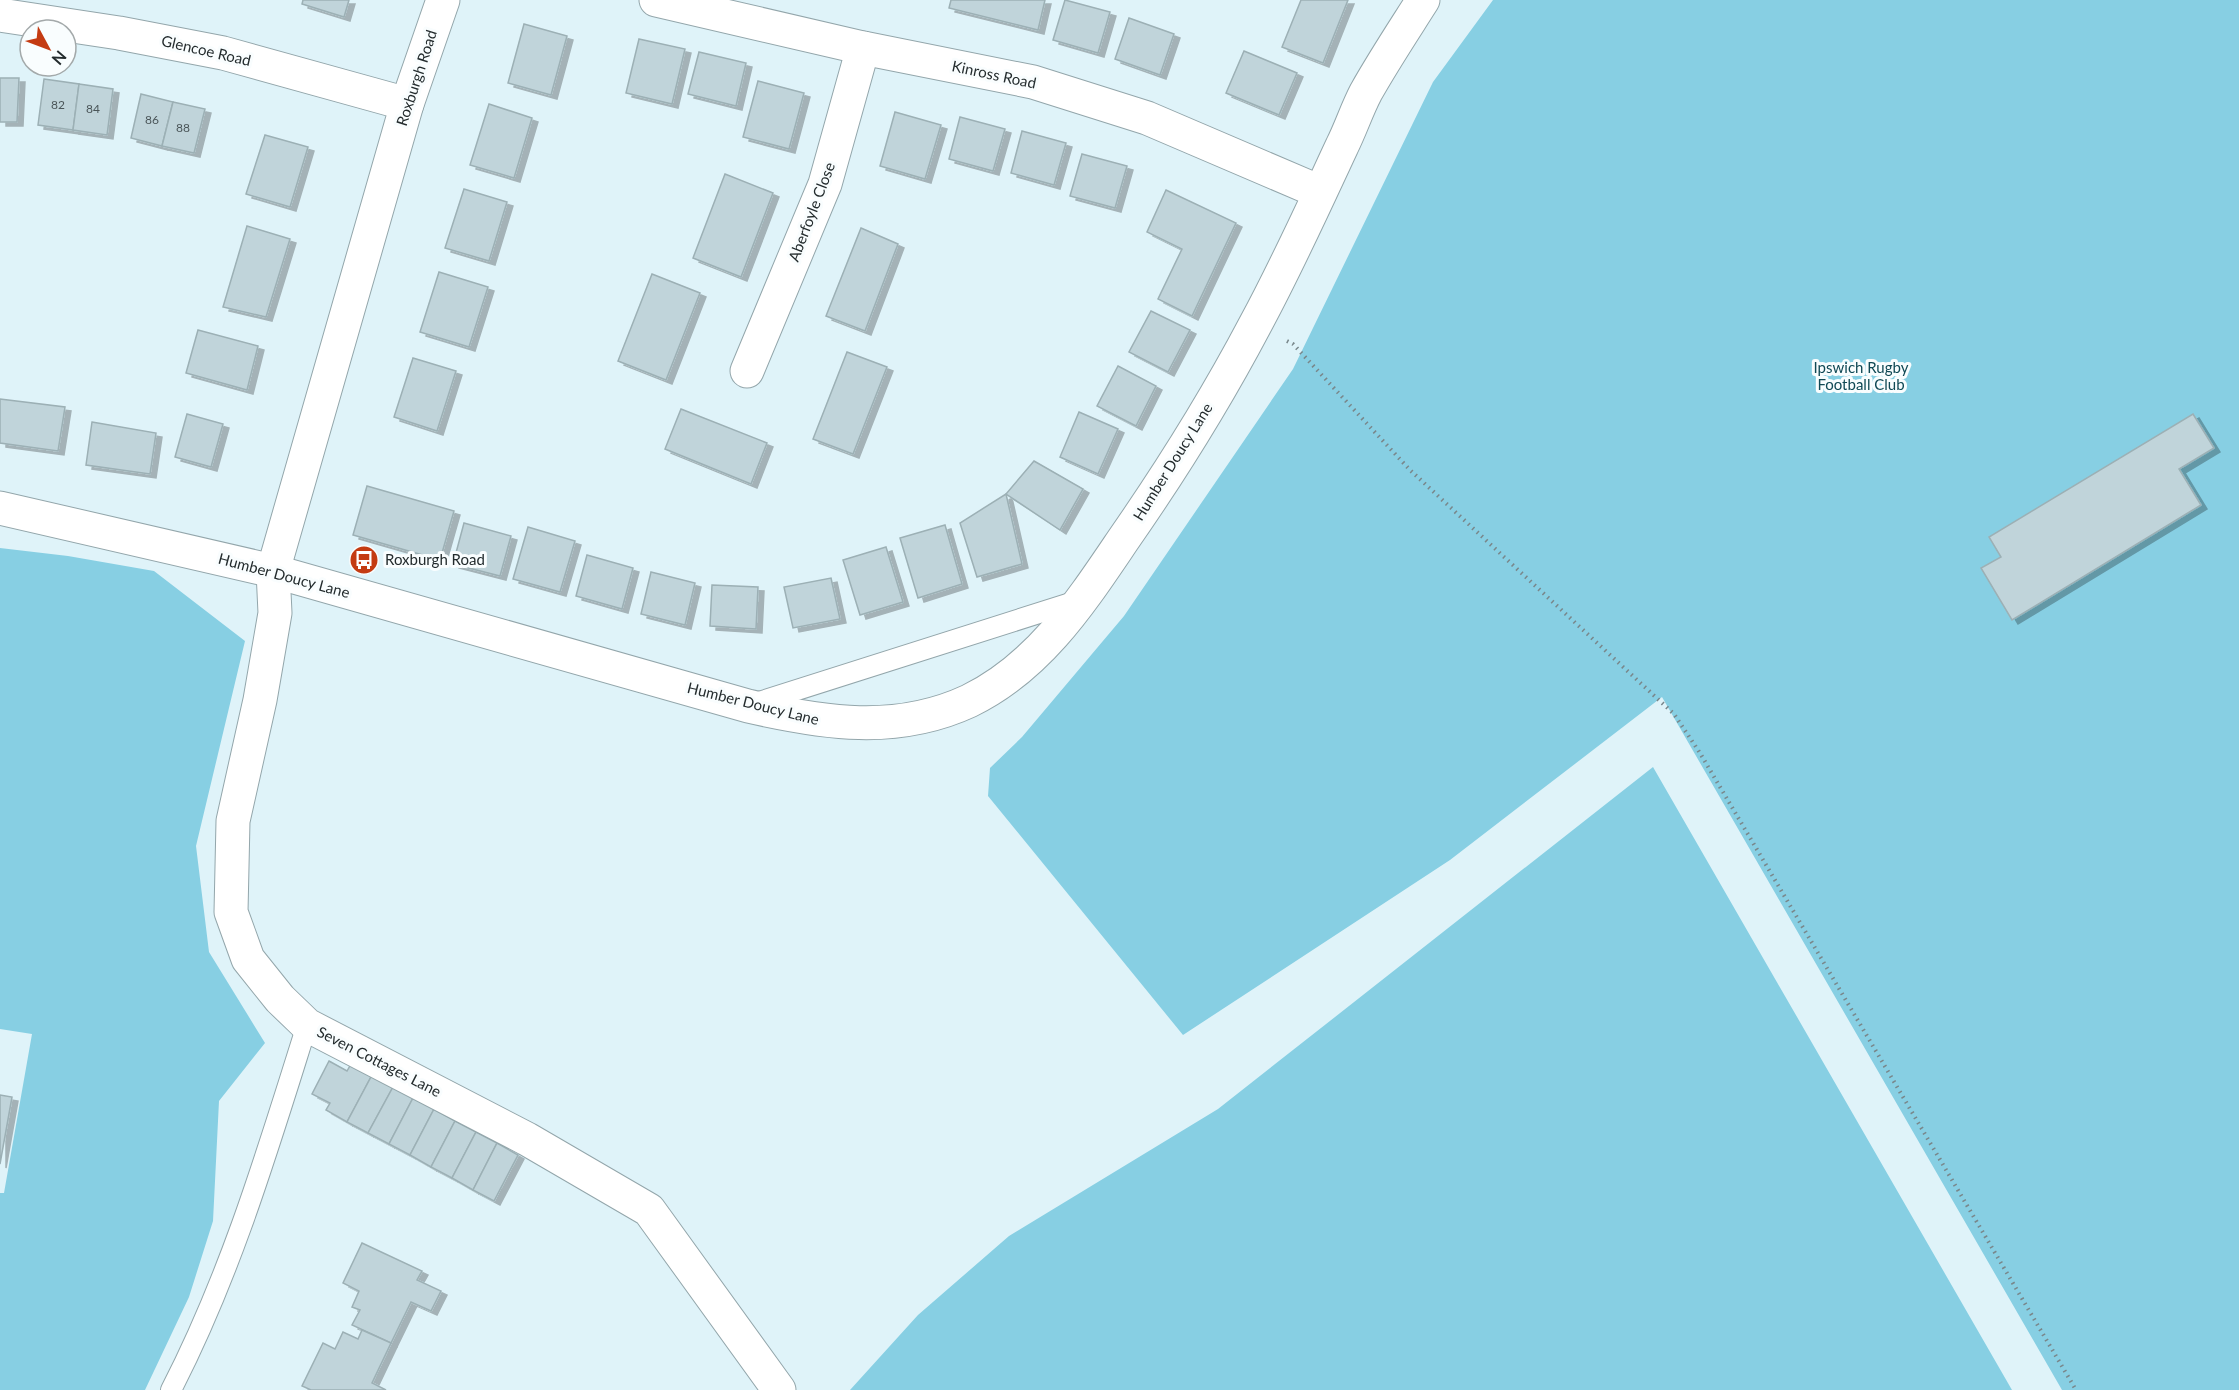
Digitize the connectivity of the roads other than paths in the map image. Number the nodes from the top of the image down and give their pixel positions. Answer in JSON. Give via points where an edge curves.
{"nodes":[{"id":1,"x":443,"y":0,"type":"edge"},
{"id":2,"x":656,"y":0,"type":"edge"},
{"id":3,"x":1423,"y":0,"type":"edge"},
{"id":4,"x":0,"y":15,"type":"edge"},
{"id":5,"x":862,"y":48,"type":"junction"},
{"id":6,"x":407,"y":105,"type":"junction"},
{"id":7,"x":1320,"y":192,"type":"junction"},
{"id":8,"x":747,"y":371,"type":"dead end"},
{"id":9,"x":0,"y":508,"type":"edge"},
{"id":10,"x":273,"y":571,"type":"junction"},
{"id":11,"x":1083,"y":599,"type":"junction"},
{"id":12,"x":748,"y":706,"type":"junction"},
{"id":13,"x":307,"y":1025,"type":"junction"},
{"id":14,"x":171,"y":1390,"type":"edge"},
{"id":15,"x":779,"y":1390,"type":"edge"}],
"edges":[{"from":1,"to":6,"type":"street","name":"Roxburgh Road"},
{"from":2,"to":5,"type":"street","name":"Kinross Road"},
{"from":3,"to":7,"type":"street","name":"Humber Doucy Lane","via":[[1366,93]]},
{"from":4,"to":6,"type":"street","name":"Glencoe Road","via":[[223,53]]},
{"from":5,"to":7,"type":"street","name":"Kinross Road","via":[[1033,82],[1147,118]]},
{"from":5,"to":8,"type":"street","name":"Aberfoyle Close","via":[[825,184]]},
{"from":6,"to":10,"type":"street","name":"Roxburgh Road"},
{"from":7,"to":11,"type":"street","name":"Humber Doucy Lane","via":[[1256,325],[1184,449]]},
{"from":9,"to":10,"type":"street","name":"Humber Doucy Lane"},
{"from":10,"to":12,"type":"street","name":"Humber Doucy Lane"},
{"from":10,"to":13,"type":"street","name":"Seven Cottages Lane","via":[[275,613],[233,821],[231,912],[248,959]]},
{"from":11,"to":12,"type":"lane"},
{"from":11,"to":12,"type":"street","name":"Humber Doucy Lane","via":[[1056,634],[1021,667],[949,709],[888,723],[840,723],[806,720]]},
{"from":13,"to":14,"type":"lane","via":[[254,1195],[195,1344]]},
{"from":13,"to":15,"type":"street","name":"Seven Cottages Lane","via":[[527,1139],[649,1210]]}]}
